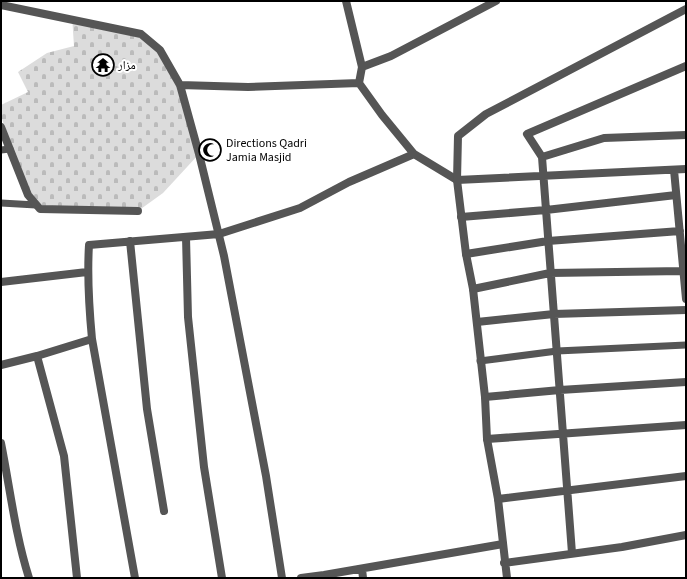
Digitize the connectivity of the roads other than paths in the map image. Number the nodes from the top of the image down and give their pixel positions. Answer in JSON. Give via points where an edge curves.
{"nodes":[{"id":1,"x":346,"y":1,"type":"edge"},
{"id":2,"x":496,"y":1,"type":"edge"},
{"id":3,"x":1,"y":5,"type":"edge"},
{"id":4,"x":686,"y":9,"type":"edge"},
{"id":5,"x":686,"y":66,"type":"edge"},
{"id":6,"x":362,"y":67,"type":"junction"},
{"id":7,"x":359,"y":83,"type":"junction"},
{"id":8,"x":180,"y":85,"type":"junction"},
{"id":9,"x":1,"y":127,"type":"edge"},
{"id":10,"x":686,"y":135,"type":"edge"},
{"id":11,"x":10,"y":149,"type":"junction"},
{"id":12,"x":1,"y":150,"type":"edge"},
{"id":13,"x":414,"y":154,"type":"junction"},
{"id":14,"x":542,"y":157,"type":"junction"},
{"id":15,"x":686,"y":169,"type":"edge"},
{"id":16,"x":674,"y":170,"type":"junction"},
{"id":17,"x":543,"y":177,"type":"junction"},
{"id":18,"x":457,"y":180,"type":"junction"},
{"id":19,"x":676,"y":195,"type":"junction"},
{"id":20,"x":1,"y":203,"type":"edge"},
{"id":21,"x":36,"y":205,"type":"junction"},
{"id":22,"x":546,"y":210,"type":"junction"},
{"id":23,"x":138,"y":211,"type":"dead end"},
{"id":24,"x":462,"y":217,"type":"junction"},
{"id":25,"x":680,"y":231,"type":"junction"},
{"id":26,"x":219,"y":234,"type":"junction"},
{"id":27,"x":186,"y":236,"type":"junction"},
{"id":28,"x":130,"y":241,"type":"junction"},
{"id":29,"x":548,"y":241,"type":"junction"},
{"id":30,"x":466,"y":254,"type":"junction"},
{"id":31,"x":683,"y":271,"type":"junction"},
{"id":32,"x":88,"y":272,"type":"junction"},
{"id":33,"x":550,"y":273,"type":"junction"},
{"id":34,"x":1,"y":282,"type":"edge"},
{"id":35,"x":473,"y":289,"type":"junction"},
{"id":36,"x":686,"y":299,"type":"edge"},
{"id":37,"x":686,"y":310,"type":"edge"},
{"id":38,"x":554,"y":314,"type":"junction"},
{"id":39,"x":477,"y":322,"type":"junction"},
{"id":40,"x":92,"y":339,"type":"junction"},
{"id":41,"x":686,"y":345,"type":"edge"},
{"id":42,"x":556,"y":351,"type":"junction"},
{"id":43,"x":37,"y":356,"type":"junction"},
{"id":44,"x":480,"y":361,"type":"junction"},
{"id":45,"x":1,"y":365,"type":"edge"},
{"id":46,"x":686,"y":382,"type":"edge"},
{"id":47,"x":560,"y":390,"type":"junction"},
{"id":48,"x":485,"y":397,"type":"junction"},
{"id":49,"x":686,"y":425,"type":"edge"},
{"id":50,"x":563,"y":434,"type":"junction"},
{"id":51,"x":487,"y":439,"type":"junction"},
{"id":52,"x":1,"y":443,"type":"edge"},
{"id":53,"x":686,"y":476,"type":"edge"},
{"id":54,"x":568,"y":490,"type":"junction"},
{"id":55,"x":498,"y":498,"type":"junction"},
{"id":56,"x":164,"y":511,"type":"dead end"},
{"id":57,"x":686,"y":535,"type":"edge"},
{"id":58,"x":503,"y":544,"type":"junction"},
{"id":59,"x":572,"y":553,"type":"junction"},
{"id":60,"x":504,"y":563,"type":"junction"},
{"id":61,"x":362,"y":569,"type":"junction"},
{"id":62,"x":324,"y":577,"type":"edge"},
{"id":63,"x":29,"y":578,"type":"edge"},
{"id":64,"x":78,"y":578,"type":"edge"},
{"id":65,"x":135,"y":578,"type":"edge"},
{"id":66,"x":222,"y":578,"type":"edge"},
{"id":67,"x":282,"y":578,"type":"edge"},
{"id":68,"x":301,"y":578,"type":"edge"},
{"id":69,"x":364,"y":578,"type":"edge"},
{"id":70,"x":507,"y":578,"type":"edge"}],
"edges":[{"from":1,"to":6,"type":"street"},
{"from":2,"to":6,"type":"street","via":[[391,56]]},
{"from":3,"to":8,"type":"street","via":[[141,34],[160,50]]},
{"from":4,"to":18,"type":"street","via":[[486,114],[458,136]]},
{"from":5,"to":14,"type":"street","via":[[527,134]]},
{"from":6,"to":7,"type":"street"},
{"from":7,"to":8,"type":"street","via":[[248,87]]},
{"from":7,"to":13,"type":"street"},
{"from":8,"to":26,"type":"street"},
{"from":9,"to":11,"type":"street"},
{"from":10,"to":14,"type":"street","via":[[604,138]]},
{"from":11,"to":12,"type":"lane"},
{"from":11,"to":21,"type":"street","via":[[28,195]]},
{"from":13,"to":18,"type":"street"},
{"from":13,"to":26,"type":"street","via":[[349,182],[300,208]]},
{"from":14,"to":17,"type":"street"},
{"from":15,"to":16,"type":"street"},
{"from":16,"to":17,"type":"street"},
{"from":16,"to":19,"type":"street"},
{"from":17,"to":18,"type":"street"},
{"from":17,"to":22,"type":"street"},
{"from":18,"to":24,"type":"street"},
{"from":19,"to":22,"type":"street"},
{"from":19,"to":25,"type":"street"},
{"from":20,"to":21,"type":"lane"},
{"from":21,"to":23,"type":"street","via":[[40,209]]},
{"from":22,"to":24,"type":"street"},
{"from":22,"to":29,"type":"street"},
{"from":24,"to":30,"type":"street"},
{"from":25,"to":29,"type":"street"},
{"from":25,"to":31,"type":"street"},
{"from":26,"to":27,"type":"street"},
{"from":26,"to":67,"type":"street","via":[[266,476]]},
{"from":27,"to":28,"type":"street"},
{"from":27,"to":66,"type":"street","via":[[188,317],[204,467]]},
{"from":28,"to":32,"type":"street","via":[[89,245]]},
{"from":28,"to":56,"type":"street","via":[[147,409]]},
{"from":29,"to":30,"type":"street"},
{"from":29,"to":33,"type":"street"},
{"from":30,"to":35,"type":"street"},
{"from":31,"to":33,"type":"street"},
{"from":31,"to":36,"type":"street"},
{"from":32,"to":34,"type":"street"},
{"from":32,"to":40,"type":"street","via":[[88,306]]},
{"from":33,"to":35,"type":"street"},
{"from":33,"to":38,"type":"street"},
{"from":35,"to":39,"type":"street"},
{"from":37,"to":38,"type":"street"},
{"from":38,"to":39,"type":"street"},
{"from":38,"to":42,"type":"street"},
{"from":39,"to":44,"type":"street"},
{"from":40,"to":43,"type":"street"},
{"from":40,"to":65,"type":"street"},
{"from":41,"to":42,"type":"lane"},
{"from":42,"to":44,"type":"lane"},
{"from":42,"to":47,"type":"street"},
{"from":43,"to":45,"type":"street"},
{"from":43,"to":64,"type":"street","via":[[64,456]]},
{"from":44,"to":48,"type":"street"},
{"from":46,"to":47,"type":"street"},
{"from":47,"to":48,"type":"street"},
{"from":47,"to":50,"type":"street"},
{"from":48,"to":51,"type":"street"},
{"from":49,"to":50,"type":"street"},
{"from":50,"to":51,"type":"street"},
{"from":50,"to":54,"type":"street"},
{"from":51,"to":55,"type":"street"},
{"from":52,"to":63,"type":"street"},
{"from":53,"to":54,"type":"street"},
{"from":54,"to":55,"type":"street"},
{"from":54,"to":59,"type":"street"},
{"from":55,"to":58,"type":"street"},
{"from":57,"to":59,"type":"street"},
{"from":58,"to":60,"type":"street"},
{"from":58,"to":61,"type":"street"},
{"from":59,"to":60,"type":"street"},
{"from":60,"to":70,"type":"street"},
{"from":61,"to":62,"type":"street"},
{"from":61,"to":69,"type":"street"},
{"from":62,"to":68,"type":"street"}]}
